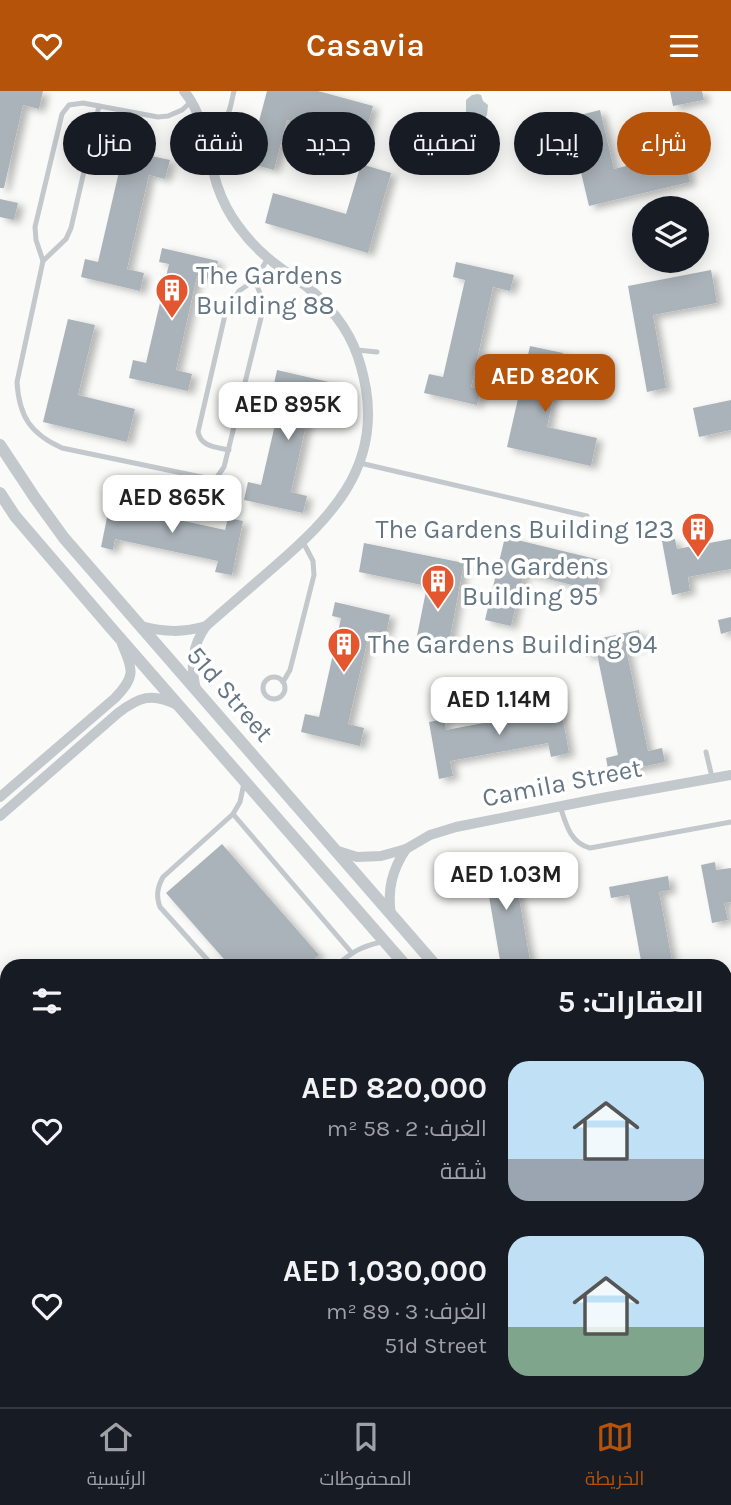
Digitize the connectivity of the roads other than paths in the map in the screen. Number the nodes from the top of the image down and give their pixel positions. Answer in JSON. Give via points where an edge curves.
{"nodes":[{"id":1,"x":184,"y":91,"type":"edge"},
{"id":2,"x":234,"y":91,"type":"edge"},
{"id":3,"x":192,"y":101,"type":"junction"},
{"id":4,"x":99,"y":106,"type":"junction"},
{"id":5,"x":197,"y":112,"type":"edge"},
{"id":6,"x":229,"y":112,"type":"edge"},
{"id":7,"x":215,"y":175,"type":"edge"},
{"id":8,"x":268,"y":258,"type":"junction"},
{"id":9,"x":43,"y":261,"type":"junction"},
{"id":10,"x":256,"y":280,"type":"junction"},
{"id":11,"x":357,"y":350,"type":"junction"},
{"id":12,"x":377,"y":352,"type":"dead end"},
{"id":13,"x":0,"y":445,"type":"edge"},
{"id":14,"x":229,"y":450,"type":"junction"},
{"id":15,"x":360,"y":463,"type":"junction"},
{"id":16,"x":0,"y":493,"type":"edge"},
{"id":17,"x":587,"y":516,"type":"dead end"},
{"id":18,"x":303,"y":542,"type":"junction"},
{"id":19,"x":141,"y":626,"type":"junction"},
{"id":20,"x":206,"y":626,"type":"junction"},
{"id":21,"x":120,"y":638,"type":"junction"},
{"id":22,"x":283,"y":682,"type":"junction"},
{"id":23,"x":196,"y":689,"type":"junction"},
{"id":24,"x":179,"y":705,"type":"junction"},
{"id":25,"x":706,"y":752,"type":"dead end"},
{"id":26,"x":731,"y":775,"type":"edge"},
{"id":27,"x":712,"y":777,"type":"junction"},
{"id":28,"x":244,"y":780,"type":"junction"},
{"id":29,"x":0,"y":797,"type":"edge"},
{"id":30,"x":560,"y":806,"type":"junction"},
{"id":31,"x":233,"y":814,"type":"junction"},
{"id":32,"x":0,"y":815,"type":"edge"},
{"id":33,"x":731,"y":822,"type":"edge"},
{"id":34,"x":406,"y":849,"type":"junction"},
{"id":35,"x":335,"y":850,"type":"junction"},
{"id":36,"x":391,"y":915,"type":"junction"},
{"id":37,"x":384,"y":941,"type":"junction"},
{"id":38,"x":351,"y":952,"type":"junction"},
{"id":39,"x":207,"y":959,"type":"edge"},
{"id":40,"x":344,"y":959,"type":"edge"},
{"id":41,"x":401,"y":959,"type":"edge"},
{"id":42,"x":430,"y":959,"type":"edge"}],
"edges":[{"from":1,"to":3,"type":"street"},
{"from":2,"to":6,"type":"lane"},
{"from":3,"to":4,"type":"lane","via":[[175,114],[158,117]]},
{"from":3,"to":5,"type":"street"},
{"from":4,"to":9,"type":"lane","via":[[71,228]]},
{"from":4,"to":9,"type":"lane","via":[[75,103],[62,114],[35,227]]},
{"from":7,"to":8,"type":"street","via":[[224,204]]},
{"from":8,"to":10,"type":"lane"},
{"from":8,"to":11,"type":"street","via":[[329,308]]},
{"from":9,"to":14,"type":"lane","via":[[17,383],[23,416],[33,430],[62,448],[211,479],[221,473]]},
{"from":10,"to":14,"type":"lane","via":[[262,314]]},
{"from":10,"to":14,"type":"lane","via":[[240,291],[225,315],[198,432],[203,443]]},
{"from":11,"to":12,"type":"lane"},
{"from":11,"to":15,"type":"street","via":[[368,422]]},
{"from":13,"to":19,"type":"street","name":"51d Street","via":[[64,538]]},
{"from":15,"to":17,"type":"lane"},
{"from":15,"to":18,"type":"street","via":[[344,494]]},
{"from":16,"to":21,"type":"street","name":"51d Street"},
{"from":18,"to":20,"type":"street"},
{"from":18,"to":22,"type":"lane","via":[[313,561],[314,576]]},
{"from":19,"to":20,"type":"street","via":[[175,632]]},
{"from":19,"to":23,"type":"street","name":"51d Street"},
{"from":20,"to":23,"type":"street","via":[[192,656]]},
{"from":21,"to":24,"type":"street","name":"51d Street"},
{"from":21,"to":29,"type":"street","via":[[130,662],[127,686]]},
{"from":22,"to":22,"type":"lane","via":[[268,678],[264,694],[280,697]]},
{"from":23,"to":35,"type":"street","name":"51d Street"},
{"from":24,"to":28,"type":"street","name":"51d Street"},
{"from":24,"to":32,"type":"street","via":[[157,697],[133,702]]},
{"from":25,"to":27,"type":"lane"},
{"from":26,"to":27,"type":"street","name":"Camila Street"},
{"from":27,"to":30,"type":"street","name":"Camila Street"},
{"from":28,"to":31,"type":"lane"},
{"from":28,"to":37,"type":"street","name":"51d Street"},
{"from":30,"to":33,"type":"lane","via":[[572,837],[590,848]]},
{"from":30,"to":34,"type":"street","name":"Camila Street","via":[[442,830]]},
{"from":31,"to":38,"type":"lane"},
{"from":31,"to":39,"type":"lane","via":[[163,877],[158,887],[160,908]]},
{"from":34,"to":35,"type":"street","name":"Camila Street","via":[[369,857]]},
{"from":34,"to":36,"type":"street","via":[[390,884]]},
{"from":35,"to":36,"type":"street","name":"51d Street"},
{"from":36,"to":42,"type":"street","name":"51d Street"},
{"from":37,"to":38,"type":"lane"},
{"from":37,"to":41,"type":"street","name":"51d Street"},
{"from":38,"to":40,"type":"lane"}]}
